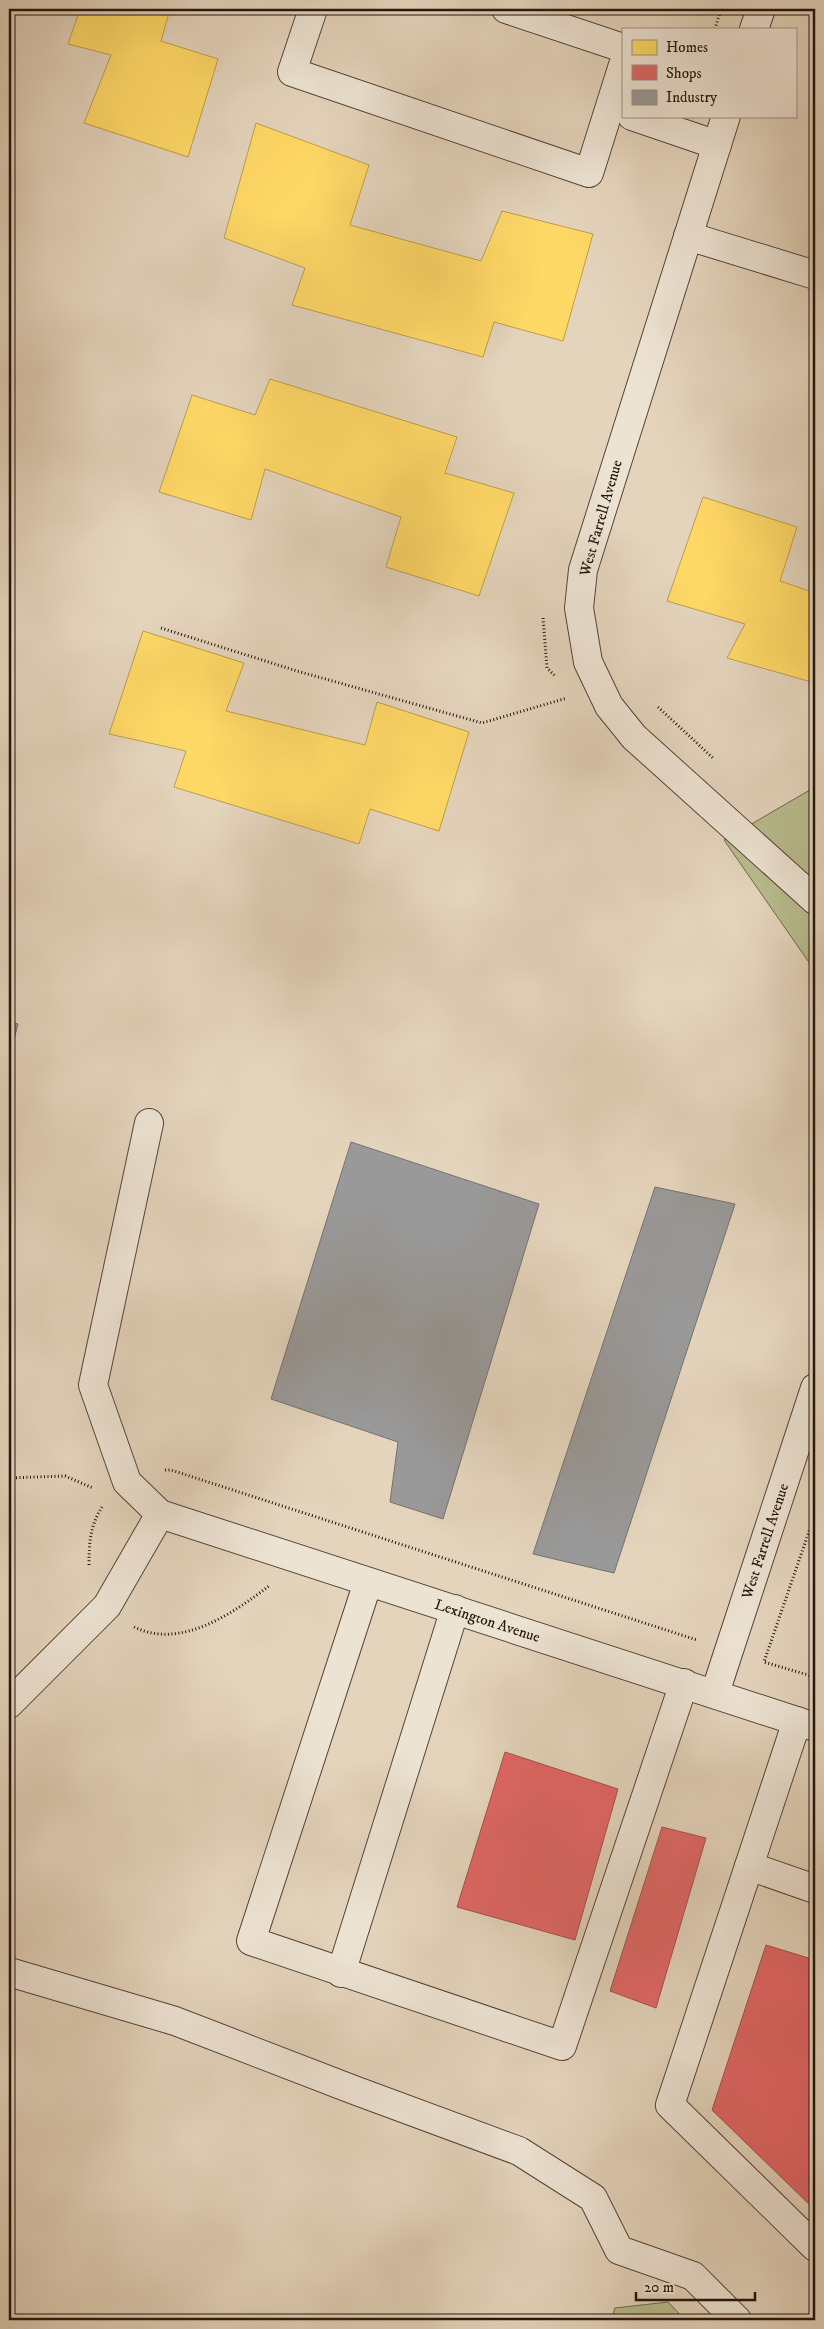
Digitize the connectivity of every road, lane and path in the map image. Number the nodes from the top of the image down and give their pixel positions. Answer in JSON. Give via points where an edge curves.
{"nodes":[{"id":1,"x":313,"y":9,"type":"edge"},
{"id":2,"x":506,"y":9,"type":"edge"},
{"id":3,"x":721,"y":9,"type":"edge"},
{"id":4,"x":761,"y":9,"type":"edge"},
{"id":5,"x":715,"y":28,"type":"edge"},
{"id":6,"x":754,"y":28,"type":"edge"},
{"id":7,"x":622,"y":48,"type":"edge"},
{"id":8,"x":622,"y":88,"type":"edge"},
{"id":9,"x":621,"y":112,"type":"edge"},
{"id":10,"x":638,"y":118,"type":"edge"},
{"id":11,"x":725,"y":118,"type":"edge"},
{"id":12,"x":717,"y":145,"type":"junction"},
{"id":13,"x":688,"y":236,"type":"junction"},
{"id":14,"x":815,"y":274,"type":"edge"},
{"id":15,"x":542,"y":609,"type":"dead end"},
{"id":16,"x":161,"y":628,"type":"dead end"},
{"id":17,"x":562,"y":682,"type":"dead end"},
{"id":18,"x":576,"y":696,"type":"dead end"},
{"id":19,"x":654,"y":704,"type":"dead end"},
{"id":20,"x":718,"y":762,"type":"dead end"},
{"id":21,"x":815,"y":900,"type":"edge"},
{"id":22,"x":149,"y":1123,"type":"dead end"},
{"id":23,"x":815,"y":1388,"type":"edge"},
{"id":24,"x":9,"y":1478,"type":"edge"},
{"id":25,"x":95,"y":1489,"type":"dead end"},
{"id":26,"x":160,"y":1514,"type":"junction"},
{"id":27,"x":815,"y":1514,"type":"edge"},
{"id":28,"x":368,"y":1582,"type":"junction"},
{"id":29,"x":455,"y":1610,"type":"junction"},
{"id":30,"x":815,"y":1677,"type":"edge"},
{"id":31,"x":684,"y":1683,"type":"junction"},
{"id":32,"x":715,"y":1693,"type":"junction"},
{"id":33,"x":9,"y":1704,"type":"edge"},
{"id":34,"x":806,"y":1724,"type":"edge"},
{"id":35,"x":749,"y":1866,"type":"junction"},
{"id":36,"x":815,"y":1889,"type":"edge"},
{"id":37,"x":9,"y":1972,"type":"edge"},
{"id":38,"x":341,"y":1973,"type":"junction"},
{"id":39,"x":815,"y":2247,"type":"edge"},
{"id":40,"x":737,"y":2320,"type":"edge"}],
"edges":[{"from":1,"to":9,"type":"street","via":[[292,72],[589,173]]},
{"from":2,"to":7,"type":"street"},
{"from":3,"to":5,"type":"path"},
{"from":4,"to":6,"type":"street"},
{"from":8,"to":9,"type":"street"},
{"from":10,"to":12,"type":"street"},
{"from":11,"to":12,"type":"street","name":"West Farrell Avenue"},
{"from":12,"to":13,"type":"street","name":"West Farrell Avenue"},
{"from":13,"to":14,"type":"street"},
{"from":13,"to":21,"type":"street","name":"West Farrell Avenue","via":[[583,570],[579,608],[588,662],[608,706],[634,737]]},
{"from":15,"to":17,"type":"path","via":[[547,668]]},
{"from":16,"to":18,"type":"path","via":[[297,672],[482,723]]},
{"from":19,"to":20,"type":"path"},
{"from":22,"to":26,"type":"street","via":[[93,1385],[127,1482]]},
{"from":23,"to":32,"type":"street","name":"West Farrell Avenue"},
{"from":24,"to":25,"type":"path","via":[[65,1476]]},
{"from":26,"to":28,"type":"street","name":"Lexington Avenue"},
{"from":26,"to":33,"type":"street","via":[[107,1606]]},
{"from":27,"to":30,"type":"path","via":[[764,1662]]},
{"from":28,"to":29,"type":"street","name":"Lexington Avenue"},
{"from":28,"to":38,"type":"street","via":[[251,1941]]},
{"from":29,"to":31,"type":"street","name":"Lexington Avenue"},
{"from":29,"to":38,"type":"street"},
{"from":31,"to":32,"type":"street","name":"Lexington Avenue"},
{"from":31,"to":38,"type":"street","via":[[562,2046]]},
{"from":32,"to":34,"type":"street","name":"Lexington Avenue"},
{"from":34,"to":35,"type":"street"},
{"from":35,"to":36,"type":"street"},
{"from":35,"to":39,"type":"street","via":[[670,2104]]},
{"from":37,"to":40,"type":"street","via":[[175,2021],[519,2150],[593,2198],[619,2250],[693,2276]]}]}
